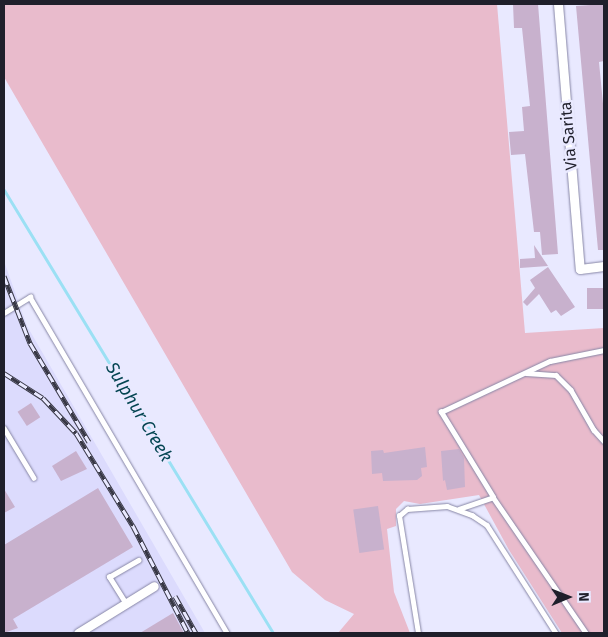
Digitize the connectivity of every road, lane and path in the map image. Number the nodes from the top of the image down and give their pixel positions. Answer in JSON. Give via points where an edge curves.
{"nodes":[{"id":1,"x":558,"y":4,"type":"edge"},
{"id":2,"x":604,"y":266,"type":"edge"},
{"id":3,"x":4,"y":313,"type":"edge"},
{"id":4,"x":604,"y":350,"type":"edge"},
{"id":5,"x":525,"y":373,"type":"junction"},
{"id":6,"x":4,"y":428,"type":"edge"},
{"id":7,"x":604,"y":441,"type":"edge"},
{"id":8,"x":34,"y":478,"type":"dead end"},
{"id":9,"x":493,"y":497,"type":"junction"},
{"id":10,"x":459,"y":509,"type":"junction"},
{"id":11,"x":139,"y":560,"type":"dead end"},
{"id":12,"x":154,"y":586,"type":"dead end"},
{"id":13,"x":126,"y":604,"type":"junction"},
{"id":14,"x":78,"y":633,"type":"edge"},
{"id":15,"x":227,"y":633,"type":"edge"},
{"id":16,"x":418,"y":633,"type":"edge"},
{"id":17,"x":556,"y":633,"type":"edge"},
{"id":18,"x":586,"y":633,"type":"edge"}],
"edges":[{"from":1,"to":2,"type":"street","name":"Via Sarita","via":[[580,269]]},
{"from":3,"to":15,"type":"lane","via":[[30,297]]},
{"from":4,"to":5,"type":"lane","via":[[550,361]]},
{"from":5,"to":7,"type":"lane","via":[[556,375]]},
{"from":5,"to":9,"type":"lane","via":[[441,412]]},
{"from":6,"to":8,"type":"lane"},
{"from":9,"to":10,"type":"lane"},
{"from":9,"to":18,"type":"lane"},
{"from":10,"to":16,"type":"lane","via":[[447,506],[407,509],[399,516]]},
{"from":10,"to":17,"type":"lane","via":[[491,530]]},
{"from":11,"to":13,"type":"lane","via":[[109,576]]},
{"from":12,"to":13,"type":"street"},
{"from":13,"to":14,"type":"street"}]}
